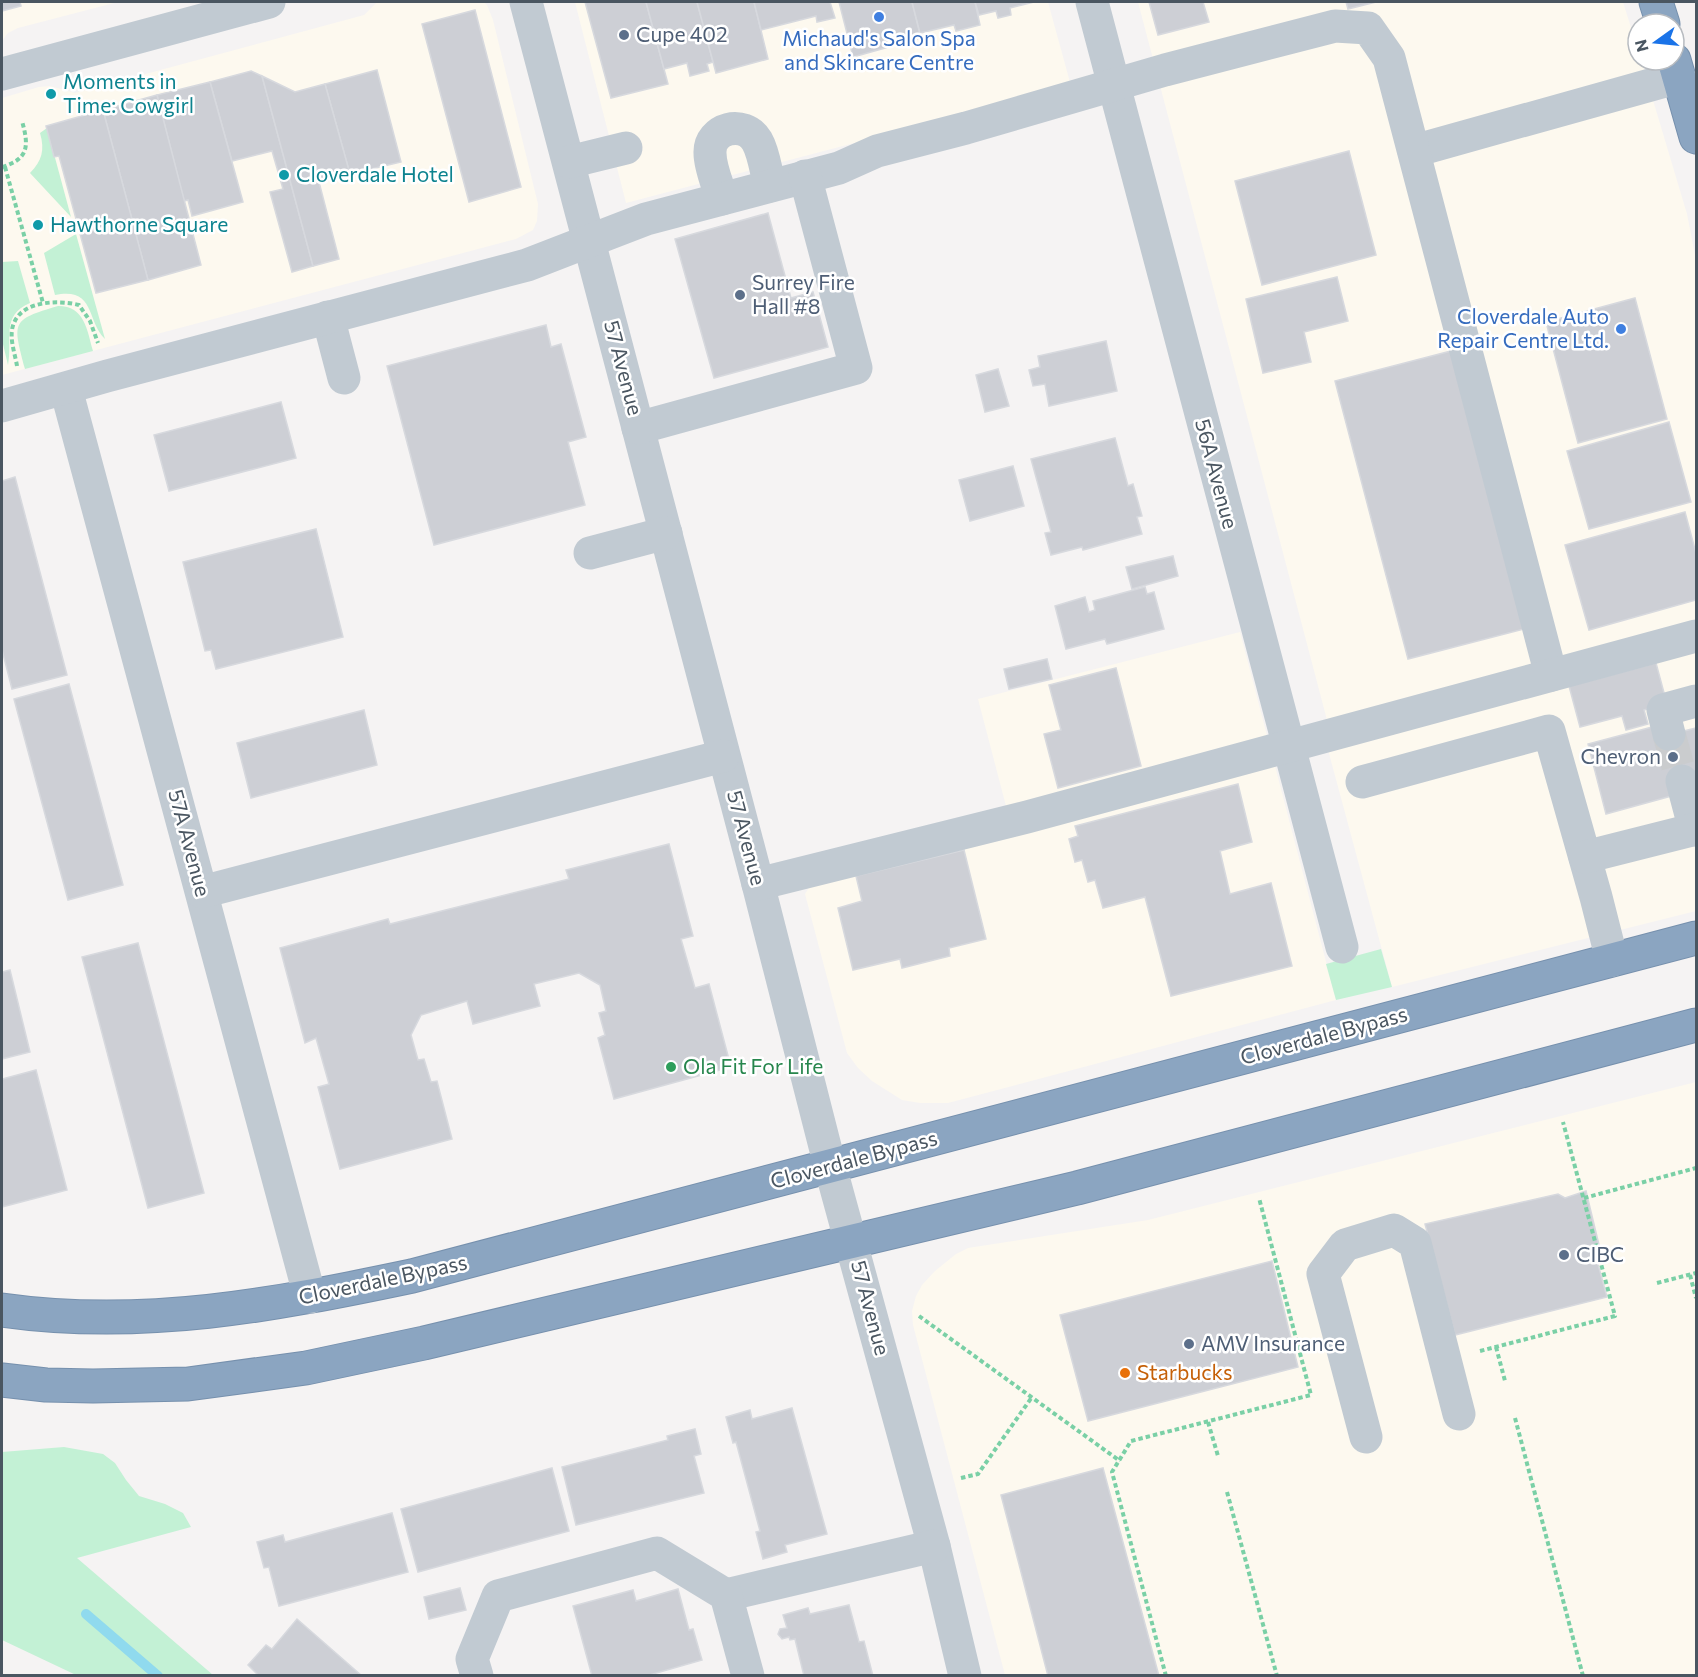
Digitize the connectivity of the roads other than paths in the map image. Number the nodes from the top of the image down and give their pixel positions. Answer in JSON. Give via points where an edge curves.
{"nodes":[{"id":1,"x":269,"y":2,"type":"edge"},
{"id":2,"x":526,"y":2,"type":"edge"},
{"id":3,"x":1092,"y":2,"type":"edge"},
{"id":4,"x":1663,"y":72,"type":"edge"},
{"id":5,"x":1677,"y":72,"type":"edge"},
{"id":6,"x":2,"y":74,"type":"edge"},
{"id":7,"x":1114,"y":85,"type":"junction"},
{"id":8,"x":1696,"y":137,"type":"edge"},
{"id":9,"x":626,"y":148,"type":"dead end"},
{"id":10,"x":1414,"y":151,"type":"junction"},
{"id":11,"x":569,"y":162,"type":"junction"},
{"id":12,"x":806,"y":176,"type":"junction"},
{"id":13,"x":770,"y":186,"type":"junction"},
{"id":14,"x":722,"y":199,"type":"junction"},
{"id":15,"x":589,"y":240,"type":"junction"},
{"id":16,"x":328,"y":317,"type":"junction"},
{"id":17,"x":344,"y":378,"type":"dead end"},
{"id":18,"x":66,"y":389,"type":"junction"},
{"id":19,"x":2,"y":406,"type":"edge"},
{"id":20,"x":638,"y":428,"type":"junction"},
{"id":21,"x":666,"y":533,"type":"junction"},
{"id":22,"x":590,"y":553,"type":"dead end"},
{"id":23,"x":1696,"y":636,"type":"edge"},
{"id":24,"x":1551,"y":675,"type":"junction"},
{"id":25,"x":1696,"y":700,"type":"edge"},
{"id":26,"x":1669,"y":734,"type":"tunnel mouth"},
{"id":27,"x":1288,"y":747,"type":"junction"},
{"id":28,"x":723,"y":756,"type":"junction"},
{"id":29,"x":1682,"y":781,"type":"tunnel mouth"},
{"id":30,"x":1362,"y":782,"type":"dead end"},
{"id":31,"x":1696,"y":829,"type":"edge"},
{"id":32,"x":1585,"y":857,"type":"junction"},
{"id":33,"x":759,"y":884,"type":"junction"},
{"id":34,"x":202,"y":892,"type":"junction"},
{"id":35,"x":1696,"y":938,"type":"edge"},
{"id":36,"x":1342,"y":947,"type":"dead end"},
{"id":37,"x":1612,"y":960,"type":"junction"},
{"id":38,"x":1696,"y":1025,"type":"edge"},
{"id":39,"x":830,"y":1166,"type":"junction"},
{"id":40,"x":852,"y":1243,"type":"junction"},
{"id":41,"x":310,"y":1298,"type":"junction"},
{"id":42,"x":2,"y":1310,"type":"edge"},
{"id":43,"x":2,"y":1380,"type":"edge"},
{"id":44,"x":1459,"y":1414,"type":"dead end"},
{"id":45,"x":1366,"y":1437,"type":"dead end"},
{"id":46,"x":934,"y":1546,"type":"junction"},
{"id":47,"x":726,"y":1595,"type":"junction"},
{"id":48,"x":477,"y":1676,"type":"edge"},
{"id":49,"x":748,"y":1676,"type":"edge"},
{"id":50,"x":965,"y":1676,"type":"edge"}],
"edges":[{"from":1,"to":6,"type":"street"},
{"from":2,"to":11,"type":"street","name":"57 Avenue"},
{"from":3,"to":7,"type":"street","name":"56A Avenue"},
{"from":4,"to":10,"type":"street"},
{"from":5,"to":8,"type":"highway"},
{"from":7,"to":10,"type":"street","via":[[1335,26],[1368,28],[1389,58]]},
{"from":7,"to":12,"type":"street","via":[[916,132],[878,151],[836,155]]},
{"from":7,"to":27,"type":"street","name":"56A Avenue"},
{"from":9,"to":11,"type":"street"},
{"from":10,"to":24,"type":"street"},
{"from":11,"to":15,"type":"street","name":"57 Avenue"},
{"from":12,"to":13,"type":"street"},
{"from":12,"to":20,"type":"street","via":[[856,368]]},
{"from":13,"to":14,"type":"street"},
{"from":13,"to":14,"type":"street","via":[[758,142],[745,130],[728,129],[715,138],[710,154]]},
{"from":14,"to":15,"type":"street","via":[[646,219]]},
{"from":15,"to":16,"type":"street","via":[[527,265]]},
{"from":15,"to":20,"type":"street","name":"57 Avenue"},
{"from":16,"to":17,"type":"street"},
{"from":16,"to":18,"type":"street"},
{"from":18,"to":19,"type":"street"},
{"from":18,"to":34,"type":"street","name":"57A Avenue"},
{"from":20,"to":21,"type":"street","name":"57 Avenue"},
{"from":21,"to":22,"type":"street"},
{"from":21,"to":28,"type":"street","name":"57 Avenue"},
{"from":23,"to":24,"type":"street"},
{"from":24,"to":27,"type":"street"},
{"from":25,"to":26,"type":"street","via":[[1663,710]]},
{"from":27,"to":33,"type":"street"},
{"from":27,"to":36,"type":"street","name":"56A Avenue"},
{"from":28,"to":33,"type":"street","name":"57 Avenue"},
{"from":28,"to":34,"type":"street"},
{"from":29,"to":31,"type":"street"},
{"from":30,"to":32,"type":"street","via":[[1549,731]]},
{"from":31,"to":32,"type":"street"},
{"from":32,"to":37,"type":"street"},
{"from":33,"to":39,"type":"street","name":"57 Avenue"},
{"from":34,"to":41,"type":"street","name":"57A Avenue"},
{"from":35,"to":37,"type":"highway","name":"Cloverdale Bypass"},
{"from":37,"to":39,"type":"highway","name":"Cloverdale Bypass"},
{"from":38,"to":40,"type":"highway","via":[[1077,1188]]},
{"from":39,"to":40,"type":"street","name":"57 Avenue"},
{"from":39,"to":41,"type":"highway","name":"Cloverdale Bypass","via":[[412,1276]]},
{"from":40,"to":43,"type":"highway","via":[[306,1368],[188,1384],[46,1385]]},
{"from":40,"to":46,"type":"street","name":"57 Avenue"},
{"from":41,"to":42,"type":"highway","name":"Cloverdale Bypass","via":[[240,1309],[150,1316],[96,1318]]},
{"from":44,"to":45,"type":"street","via":[[1415,1242],[1394,1230],[1345,1245],[1323,1274]]},
{"from":46,"to":47,"type":"street"},
{"from":46,"to":50,"type":"street","name":"57 Avenue"},
{"from":47,"to":48,"type":"street","via":[[657,1553],[498,1596],[472,1659]]},
{"from":47,"to":49,"type":"street"}]}
